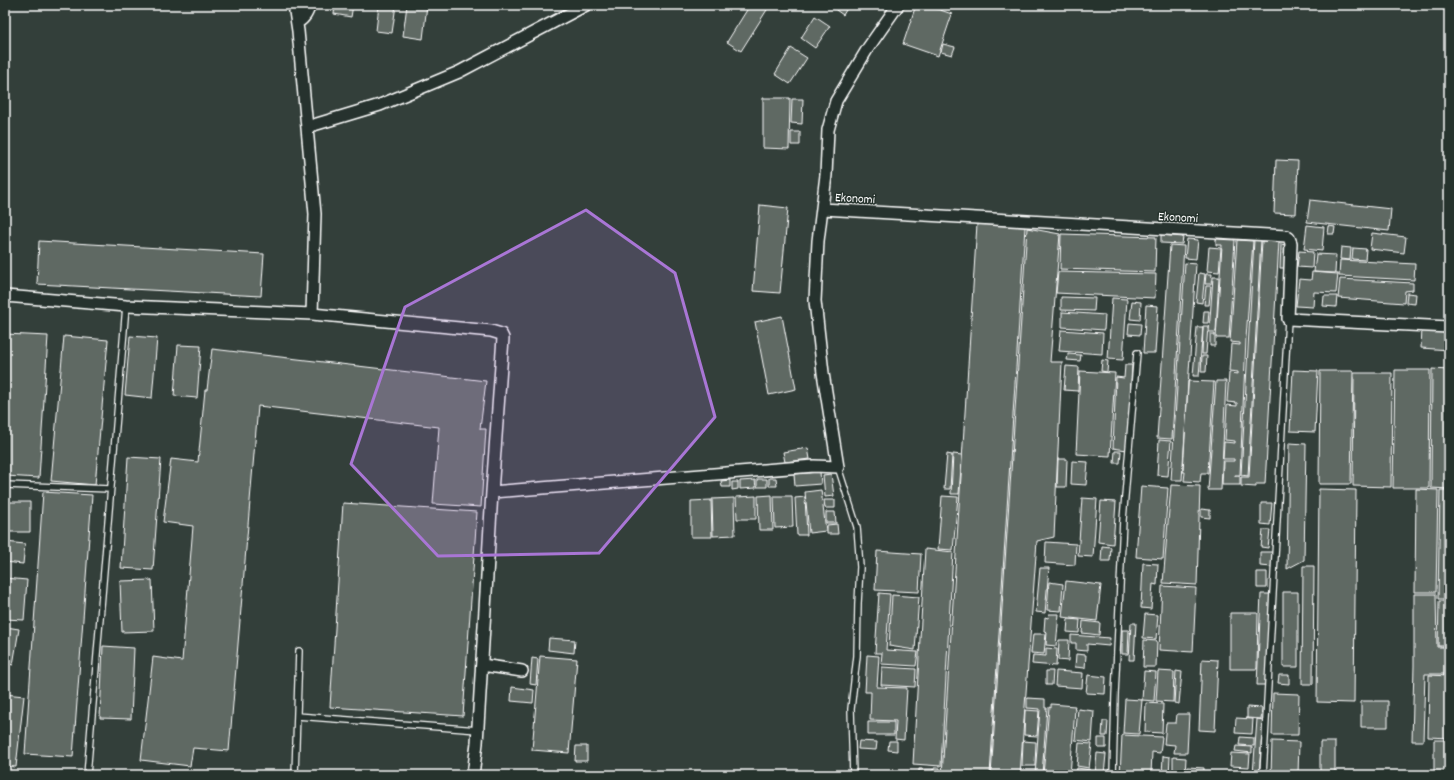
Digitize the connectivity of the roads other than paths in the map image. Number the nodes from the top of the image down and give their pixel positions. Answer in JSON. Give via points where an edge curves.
{"nodes":[{"id":1,"x":294,"y":5,"type":"edge"},
{"id":2,"x":310,"y":5,"type":"edge"},
{"id":3,"x":586,"y":5,"type":"edge"},
{"id":4,"x":898,"y":5,"type":"edge"},
{"id":5,"x":297,"y":23,"type":"junction"},
{"id":6,"x":307,"y":128,"type":"junction"},
{"id":7,"x":823,"y":209,"type":"junction"},
{"id":8,"x":5,"y":296,"type":"edge"},
{"id":9,"x":126,"y":306,"type":"junction"},
{"id":10,"x":312,"y":314,"type":"junction"},
{"id":11,"x":1288,"y":319,"type":"junction"},
{"id":12,"x":1449,"y":327,"type":"edge"},
{"id":13,"x":1137,"y":352,"type":"dead end"},
{"id":14,"x":838,"y":468,"type":"junction"},
{"id":15,"x":5,"y":485,"type":"edge"},
{"id":16,"x":110,"y":490,"type":"junction"},
{"id":17,"x":492,"y":492,"type":"junction"},
{"id":18,"x":299,"y":651,"type":"dead end"},
{"id":19,"x":482,"y":665,"type":"junction"},
{"id":20,"x":522,"y":671,"type":"dead end"},
{"id":21,"x":297,"y":716,"type":"junction"},
{"id":22,"x":478,"y":730,"type":"junction"},
{"id":23,"x":86,"y":775,"type":"edge"},
{"id":24,"x":295,"y":775,"type":"edge"},
{"id":25,"x":474,"y":775,"type":"edge"},
{"id":26,"x":853,"y":775,"type":"edge"},
{"id":27,"x":1113,"y":775,"type":"edge"},
{"id":28,"x":1263,"y":775,"type":"edge"}],
"edges":[{"from":1,"to":5,"type":"street"},
{"from":2,"to":5,"type":"street","via":[[307,15]]},
{"from":3,"to":6,"type":"street","via":[[459,72],[380,105]]},
{"from":4,"to":7,"type":"street","via":[[836,101],[828,130]]},
{"from":5,"to":6,"type":"street"},
{"from":6,"to":10,"type":"street","via":[[315,214]]},
{"from":7,"to":11,"type":"street","name":"Ekonomi","via":[[1286,236],[1291,243]]},
{"from":7,"to":14,"type":"street","via":[[818,242],[815,301]]},
{"from":8,"to":9,"type":"street"},
{"from":9,"to":10,"type":"street"},
{"from":9,"to":16,"type":"lane"},
{"from":10,"to":17,"type":"street","via":[[501,334],[503,338]]},
{"from":11,"to":12,"type":"street"},
{"from":11,"to":28,"type":"lane"},
{"from":13,"to":27,"type":"lane","via":[[1123,520]]},
{"from":14,"to":17,"type":"street","via":[[814,466]]},
{"from":14,"to":26,"type":"lane","via":[[857,527],[860,567],[857,656],[851,709]]},
{"from":15,"to":16,"type":"lane"},
{"from":16,"to":23,"type":"lane"},
{"from":17,"to":19,"type":"street"},
{"from":18,"to":21,"type":"lane"},
{"from":19,"to":20,"type":"street"},
{"from":19,"to":22,"type":"street"},
{"from":21,"to":22,"type":"lane"},
{"from":21,"to":24,"type":"lane"},
{"from":22,"to":25,"type":"street"}]}
